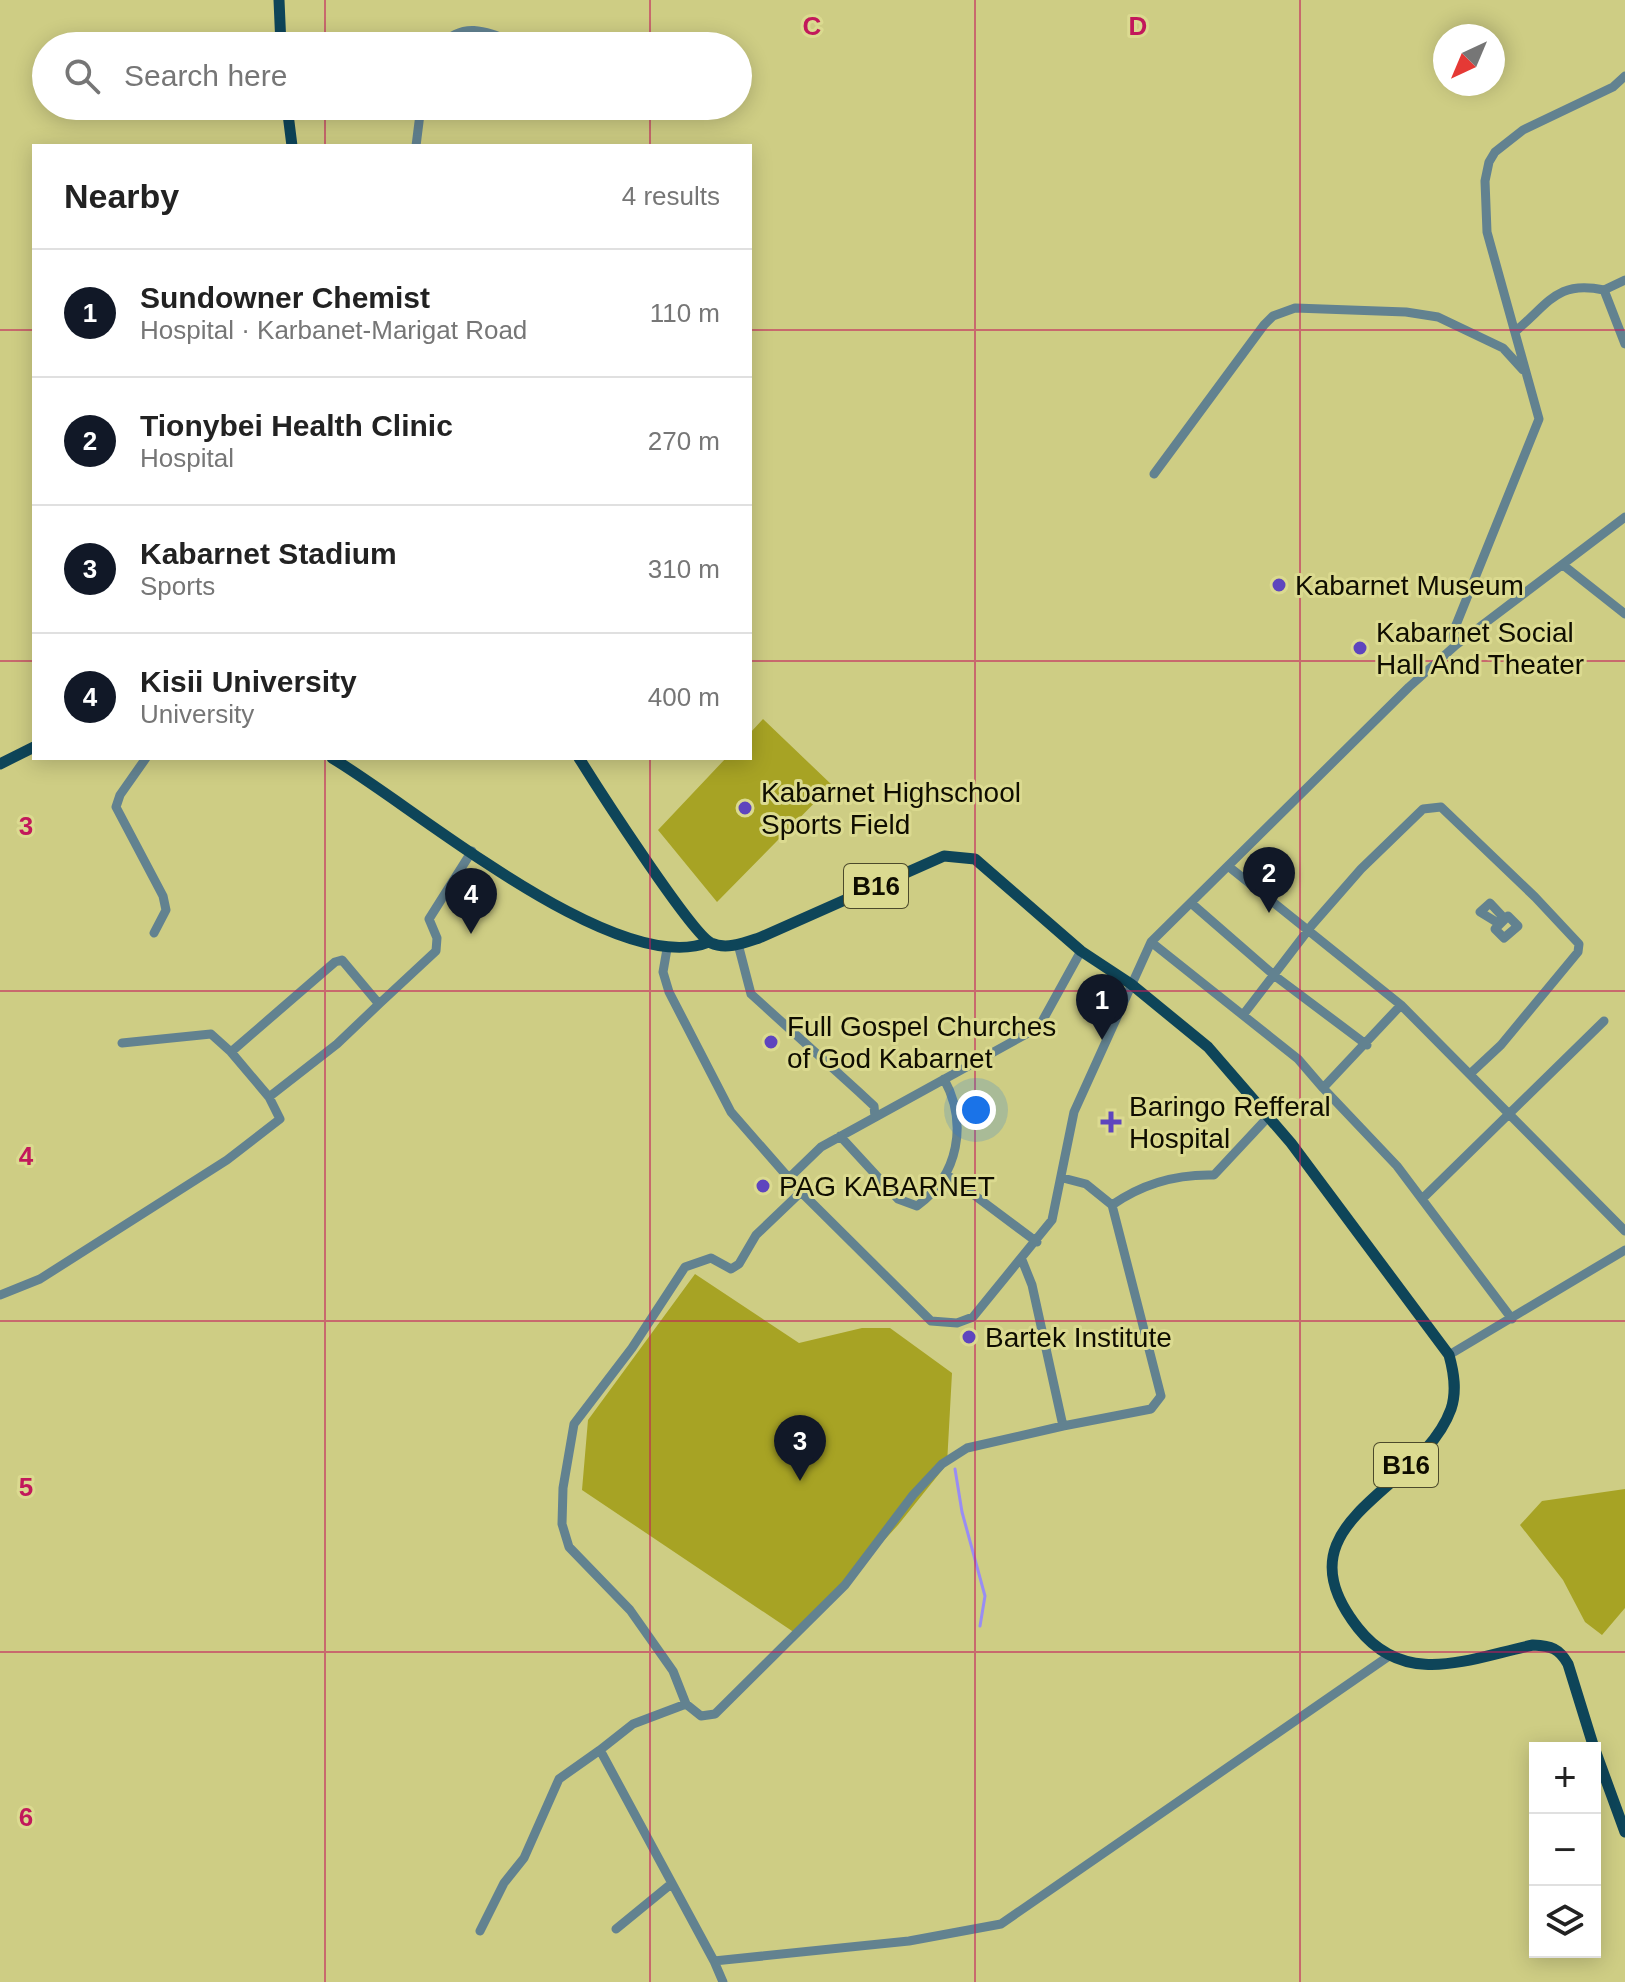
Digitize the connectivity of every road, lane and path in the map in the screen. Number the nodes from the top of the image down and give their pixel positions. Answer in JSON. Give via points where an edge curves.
{"nodes":[{"id":1,"x":279,"y":0,"type":"edge"},
{"id":2,"x":280,"y":32,"type":"edge"},
{"id":3,"x":456,"y":32,"type":"edge"},
{"id":4,"x":476,"y":32,"type":"edge"},
{"id":5,"x":1625,"y":76,"type":"edge"},
{"id":6,"x":289,"y":120,"type":"edge"},
{"id":7,"x":419,"y":120,"type":"edge"},
{"id":8,"x":292,"y":144,"type":"edge"},
{"id":9,"x":416,"y":144,"type":"edge"},
{"id":10,"x":1625,"y":280,"type":"edge"},
{"id":11,"x":1604,"y":290,"type":"junction"},
{"id":12,"x":1517,"y":330,"type":"junction"},
{"id":13,"x":1625,"y":344,"type":"edge"},
{"id":14,"x":1525,"y":372,"type":"junction"},
{"id":15,"x":1154,"y":474,"type":"dead end"},
{"id":16,"x":1625,"y":517,"type":"edge"},
{"id":17,"x":1563,"y":565,"type":"junction"},
{"id":18,"x":1625,"y":614,"type":"edge"},
{"id":19,"x":1456,"y":645,"type":"junction"},
{"id":20,"x":32,"y":748,"type":"edge"},
{"id":21,"x":145,"y":760,"type":"edge"},
{"id":22,"x":335,"y":760,"type":"edge"},
{"id":23,"x":580,"y":760,"type":"edge"},
{"id":24,"x":0,"y":764,"type":"edge"},
{"id":25,"x":472,"y":851,"type":"junction"},
{"id":26,"x":1228,"y":866,"type":"junction"},
{"id":27,"x":1191,"y":903,"type":"junction"},
{"id":28,"x":1308,"y":931,"type":"junction"},
{"id":29,"x":154,"y":933,"type":"dead end"},
{"id":30,"x":709,"y":942,"type":"junction"},
{"id":31,"x":1151,"y":942,"type":"junction"},
{"id":32,"x":738,"y":944,"type":"junction"},
{"id":33,"x":667,"y":949,"type":"junction"},
{"id":34,"x":1081,"y":951,"type":"junction"},
{"id":35,"x":1275,"y":976,"type":"junction"},
{"id":36,"x":1131,"y":984,"type":"junction"},
{"id":37,"x":379,"y":1004,"type":"junction"},
{"id":38,"x":1401,"y":1005,"type":"junction"},
{"id":39,"x":1243,"y":1015,"type":"junction"},
{"id":40,"x":1604,"y":1021,"type":"dead end"},
{"id":41,"x":122,"y":1043,"type":"dead end"},
{"id":42,"x":1367,"y":1045,"type":"junction"},
{"id":43,"x":231,"y":1052,"type":"junction"},
{"id":44,"x":1471,"y":1073,"type":"junction"},
{"id":45,"x":944,"y":1079,"type":"junction"},
{"id":46,"x":1323,"y":1088,"type":"junction"},
{"id":47,"x":269,"y":1097,"type":"junction"},
{"id":48,"x":1509,"y":1113,"type":"junction"},
{"id":49,"x":1269,"y":1116,"type":"junction"},
{"id":50,"x":875,"y":1117,"type":"junction"},
{"id":51,"x":840,"y":1136,"type":"junction"},
{"id":52,"x":946,"y":1174,"type":"junction"},
{"id":53,"x":790,"y":1177,"type":"junction"},
{"id":54,"x":1063,"y":1178,"type":"junction"},
{"id":55,"x":801,"y":1192,"type":"junction"},
{"id":56,"x":1422,"y":1199,"type":"junction"},
{"id":57,"x":1112,"y":1205,"type":"junction"},
{"id":58,"x":1625,"y":1231,"type":"edge"},
{"id":59,"x":1037,"y":1242,"type":"junction"},
{"id":60,"x":1625,"y":1250,"type":"edge"},
{"id":61,"x":1022,"y":1260,"type":"junction"},
{"id":62,"x":0,"y":1295,"type":"edge"},
{"id":63,"x":1512,"y":1319,"type":"junction"},
{"id":64,"x":1449,"y":1355,"type":"junction"},
{"id":65,"x":1063,"y":1426,"type":"junction"},
{"id":66,"x":1389,"y":1656,"type":"junction"},
{"id":67,"x":686,"y":1704,"type":"junction"},
{"id":68,"x":1593,"y":1742,"type":"edge"},
{"id":69,"x":600,"y":1750,"type":"junction"},
{"id":70,"x":1601,"y":1766,"type":"edge"},
{"id":71,"x":1625,"y":1832,"type":"edge"},
{"id":72,"x":671,"y":1884,"type":"junction"},
{"id":73,"x":616,"y":1929,"type":"dead end"},
{"id":74,"x":480,"y":1931,"type":"dead end"},
{"id":75,"x":714,"y":1961,"type":"junction"},
{"id":76,"x":723,"y":1982,"type":"edge"}],
"edges":[{"from":1,"to":2,"type":"main road"},
{"from":3,"to":4,"type":"street"},
{"from":5,"to":12,"type":"street","via":[[1613,87],[1523,130],[1489,162],[1487,232]]},
{"from":6,"to":8,"type":"main road"},
{"from":7,"to":9,"type":"street"},
{"from":10,"to":11,"type":"street"},
{"from":11,"to":12,"type":"street","via":[[1567,287]]},
{"from":11,"to":13,"type":"street"},
{"from":12,"to":14,"type":"street"},
{"from":14,"to":15,"type":"street","via":[[1503,348],[1438,317],[1283,310],[1264,325]]},
{"from":14,"to":19,"type":"street","via":[[1539,419],[1456,625]]},
{"from":16,"to":17,"type":"street"},
{"from":17,"to":18,"type":"street"},
{"from":17,"to":19,"type":"street"},
{"from":19,"to":26,"type":"street"},
{"from":20,"to":24,"type":"main road"},
{"from":21,"to":29,"type":"street","via":[[116,807],[163,896],[166,910]]},
{"from":22,"to":25,"type":"main road"},
{"from":23,"to":30,"type":"main road","via":[[685,917]]},
{"from":25,"to":33,"type":"main road","via":[[554,907],[607,931]]},
{"from":25,"to":37,"type":"street","via":[[429,919],[436,951]]},
{"from":26,"to":27,"type":"street"},
{"from":26,"to":28,"type":"street"},
{"from":27,"to":31,"type":"street"},
{"from":27,"to":35,"type":"street"},
{"from":28,"to":35,"type":"street"},
{"from":28,"to":38,"type":"street"},
{"from":28,"to":44,"type":"street","via":[[1423,809],[1441,807],[1449,813],[1579,944],[1537,1003]]},
{"from":30,"to":32,"type":"main road","number":"B16"},
{"from":30,"to":33,"type":"main road","via":[[692,949]]},
{"from":31,"to":36,"type":"street"},
{"from":31,"to":39,"type":"street"},
{"from":32,"to":34,"type":"main road","number":"B16","via":[[944,856],[959,855],[993,873]]},
{"from":32,"to":50,"type":"street","via":[[751,994],[874,1106]]},
{"from":33,"to":53,"type":"street","via":[[663,972],[698,1053],[731,1112]]},
{"from":34,"to":36,"type":"main road","number":"B16"},
{"from":34,"to":45,"type":"street","via":[[1039,1027]]},
{"from":35,"to":39,"type":"street"},
{"from":35,"to":42,"type":"street"},
{"from":36,"to":49,"type":"main road","number":"B16","via":[[1208,1047]]},
{"from":36,"to":54,"type":"street","via":[[1074,1112]]},
{"from":37,"to":43,"type":"street","via":[[339,960]]},
{"from":37,"to":47,"type":"street"},
{"from":38,"to":42,"type":"street"},
{"from":38,"to":44,"type":"street"},
{"from":39,"to":46,"type":"street","via":[[1298,1059]]},
{"from":40,"to":48,"type":"street"},
{"from":41,"to":43,"type":"street","via":[[211,1034]]},
{"from":42,"to":46,"type":"street"},
{"from":43,"to":47,"type":"street"},
{"from":44,"to":48,"type":"street"},
{"from":45,"to":50,"type":"street"},
{"from":45,"to":52,"type":"street","via":[[954,1098],[959,1130]]},
{"from":46,"to":56,"type":"street"},
{"from":47,"to":62,"type":"street","via":[[280,1119],[260,1136],[40,1279]]},
{"from":48,"to":56,"type":"street"},
{"from":48,"to":58,"type":"street"},
{"from":49,"to":57,"type":"street","via":[[1214,1175],[1171,1179]]},
{"from":49,"to":64,"type":"main road","number":"B16"},
{"from":50,"to":51,"type":"street"},
{"from":51,"to":52,"type":"street","via":[[898,1199],[911,1205],[922,1202]]},
{"from":51,"to":53,"type":"street"},
{"from":52,"to":59,"type":"street"},
{"from":53,"to":55,"type":"street"},
{"from":54,"to":57,"type":"street","via":[[1086,1184]]},
{"from":54,"to":59,"type":"street","via":[[1052,1220]]},
{"from":55,"to":61,"type":"street","via":[[931,1321],[957,1323],[973,1317]]},
{"from":55,"to":67,"type":"street","via":[[756,1235],[739,1264],[731,1269],[711,1258],[685,1267],[581,1413],[569,1443],[564,1537],[647,1632],[673,1671]]},
{"from":56,"to":63,"type":"street"},
{"from":57,"to":65,"type":"street","via":[[1161,1396],[1151,1409]]},
{"from":59,"to":61,"type":"street"},
{"from":60,"to":63,"type":"street"},
{"from":61,"to":65,"type":"street"},
{"from":63,"to":64,"type":"street"},
{"from":64,"to":66,"type":"main road","number":"B16","via":[[1454,1395],[1442,1427],[1346,1527],[1333,1549],[1330,1569],[1347,1613]]},
{"from":65,"to":67,"type":"street","via":[[967,1448],[942,1464],[845,1585],[762,1670],[715,1714],[701,1716]]},
{"from":66,"to":68,"type":"main road","number":"B16","via":[[1429,1667],[1533,1645],[1551,1646],[1568,1664]]},
{"from":66,"to":75,"type":"street","via":[[1001,1924],[909,1941]]},
{"from":67,"to":69,"type":"street","via":[[633,1724]]},
{"from":69,"to":72,"type":"street"},
{"from":69,"to":74,"type":"street","via":[[559,1779],[524,1858],[504,1883]]},
{"from":70,"to":71,"type":"main road","number":"B16"},
{"from":72,"to":73,"type":"street"},
{"from":72,"to":75,"type":"street"},
{"from":75,"to":76,"type":"street"}]}
